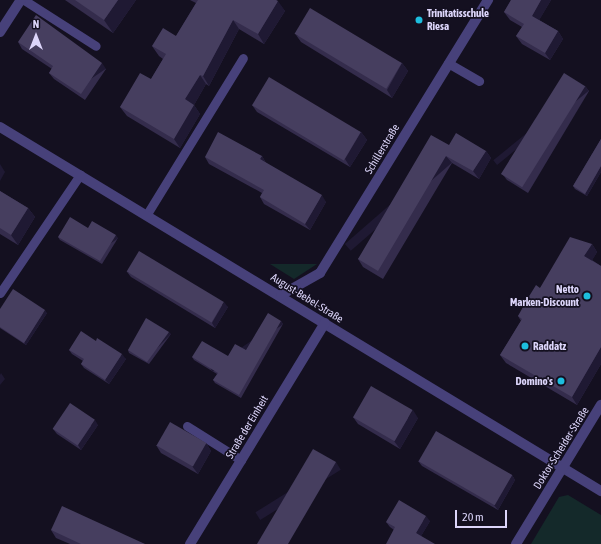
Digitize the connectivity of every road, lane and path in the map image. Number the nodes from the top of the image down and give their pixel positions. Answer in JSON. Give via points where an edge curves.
{"nodes":[{"id":1,"x":21,"y":0,"type":"edge"},
{"id":2,"x":24,"y":0,"type":"edge"},
{"id":3,"x":488,"y":0,"type":"edge"},
{"id":4,"x":0,"y":32,"type":"edge"},
{"id":5,"x":96,"y":46,"type":"dead end"},
{"id":6,"x":243,"y":58,"type":"dead end"},
{"id":7,"x":448,"y":63,"type":"junction"},
{"id":8,"x":478,"y":81,"type":"dead end"},
{"id":9,"x":0,"y":127,"type":"edge"},
{"id":10,"x":80,"y":175,"type":"junction"},
{"id":11,"x":147,"y":214,"type":"junction"},
{"id":12,"x":0,"y":293,"type":"edge"},
{"id":13,"x":281,"y":295,"type":"junction"},
{"id":14,"x":325,"y":323,"type":"junction"},
{"id":15,"x":601,"y":405,"type":"edge"},
{"id":16,"x":187,"y":426,"type":"dead end"},
{"id":17,"x":241,"y":460,"type":"junction"},
{"id":18,"x":562,"y":468,"type":"junction"},
{"id":19,"x":601,"y":490,"type":"edge"},
{"id":20,"x":190,"y":544,"type":"edge"},
{"id":21,"x":516,"y":544,"type":"edge"}],
"edges":[{"from":1,"to":4,"type":"street"},
{"from":2,"to":5,"type":"lane"},
{"from":3,"to":7,"type":"street","name":"Schillerstraße"},
{"from":6,"to":11,"type":"lane"},
{"from":7,"to":8,"type":"lane"},
{"from":7,"to":13,"type":"street","name":"Schillerstraße","via":[[320,273]]},
{"from":9,"to":10,"type":"street","name":"August-Bebel-Straße"},
{"from":10,"to":11,"type":"street","name":"August-Bebel-Straße"},
{"from":10,"to":12,"type":"lane"},
{"from":11,"to":13,"type":"street","name":"August-Bebel-Straße"},
{"from":13,"to":14,"type":"street","name":"August-Bebel-Straße"},
{"from":14,"to":17,"type":"street","name":"Straße der Einheit"},
{"from":14,"to":18,"type":"street","name":"August-Bebel-Straße"},
{"from":15,"to":18,"type":"street","name":"Doktor-Scheider-Straße"},
{"from":16,"to":17,"type":"lane"},
{"from":17,"to":20,"type":"street","name":"Straße der Einheit"},
{"from":18,"to":19,"type":"street","name":"August-Bebel-Straße"},
{"from":18,"to":21,"type":"street","name":"Doktor-Scheider-Straße"}]}
